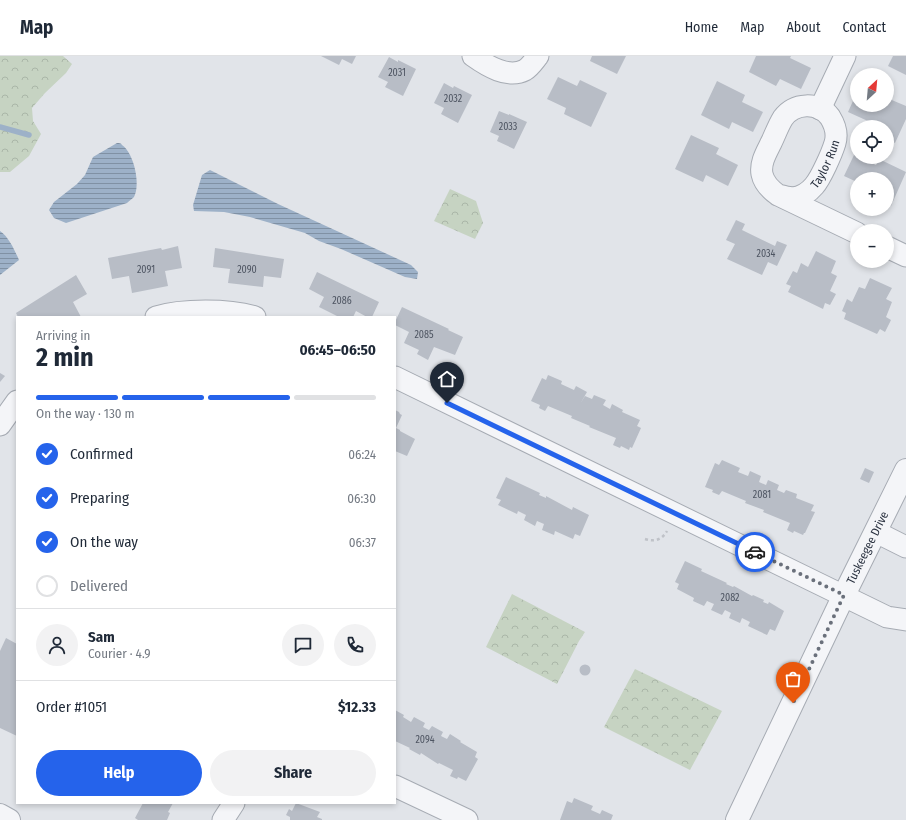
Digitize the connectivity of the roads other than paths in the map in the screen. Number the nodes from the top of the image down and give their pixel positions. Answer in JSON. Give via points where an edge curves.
{"nodes":[{"id":1,"x":473,"y":56,"type":"edge"},
{"id":2,"x":538,"y":56,"type":"edge"},
{"id":3,"x":845,"y":56,"type":"edge"},
{"id":4,"x":820,"y":109,"type":"junction"},
{"id":5,"x":778,"y":195,"type":"junction"},
{"id":6,"x":850,"y":230,"type":"edge"},
{"id":7,"x":894,"y":250,"type":"edge"},
{"id":8,"x":906,"y":256,"type":"edge"},
{"id":9,"x":162,"y":316,"type":"edge"},
{"id":10,"x":252,"y":316,"type":"edge"},
{"id":11,"x":396,"y":377,"type":"edge"},
{"id":12,"x":16,"y":402,"type":"edge"},
{"id":13,"x":0,"y":425,"type":"edge"},
{"id":14,"x":906,"y":470,"type":"edge"},
{"id":15,"x":876,"y":532,"type":"junction"},
{"id":16,"x":906,"y":547,"type":"edge"},
{"id":17,"x":844,"y":595,"type":"junction"},
{"id":18,"x":906,"y":620,"type":"edge"},
{"id":19,"x":396,"y":786,"type":"edge"},
{"id":20,"x":233,"y":804,"type":"edge"},
{"id":21,"x":0,"y":815,"type":"edge"},
{"id":22,"x":10,"y":820,"type":"edge"},
{"id":23,"x":223,"y":820,"type":"edge"},
{"id":24,"x":466,"y":820,"type":"edge"},
{"id":25,"x":737,"y":820,"type":"edge"}],
"edges":[{"from":1,"to":2,"type":"street","via":[[510,74],[524,70]]},
{"from":3,"to":4,"type":"street"},
{"from":4,"to":5,"type":"street","name":"Taylor Run","via":[[827,113],[834,123],[836,142],[831,153],[814,187],[794,198]]},
{"from":4,"to":5,"type":"street","via":[[806,106],[794,109],[783,118],[762,161],[765,182],[770,190]]},
{"from":5,"to":6,"type":"street"},
{"from":7,"to":8,"type":"street"},
{"from":9,"to":10,"type":"street","via":[[188,312],[218,312]]},
{"from":11,"to":17,"type":"street"},
{"from":12,"to":13,"type":"street"},
{"from":14,"to":15,"type":"street","name":"Tuskeegee Drive"},
{"from":15,"to":16,"type":"street"},
{"from":15,"to":17,"type":"street","name":"Tuskeegee Drive"},
{"from":17,"to":18,"type":"street","via":[[887,617]]},
{"from":17,"to":25,"type":"street","name":"Tuskeegee Drive"},
{"from":19,"to":24,"type":"street"},
{"from":20,"to":23,"type":"street"},
{"from":21,"to":22,"type":"street"}]}
